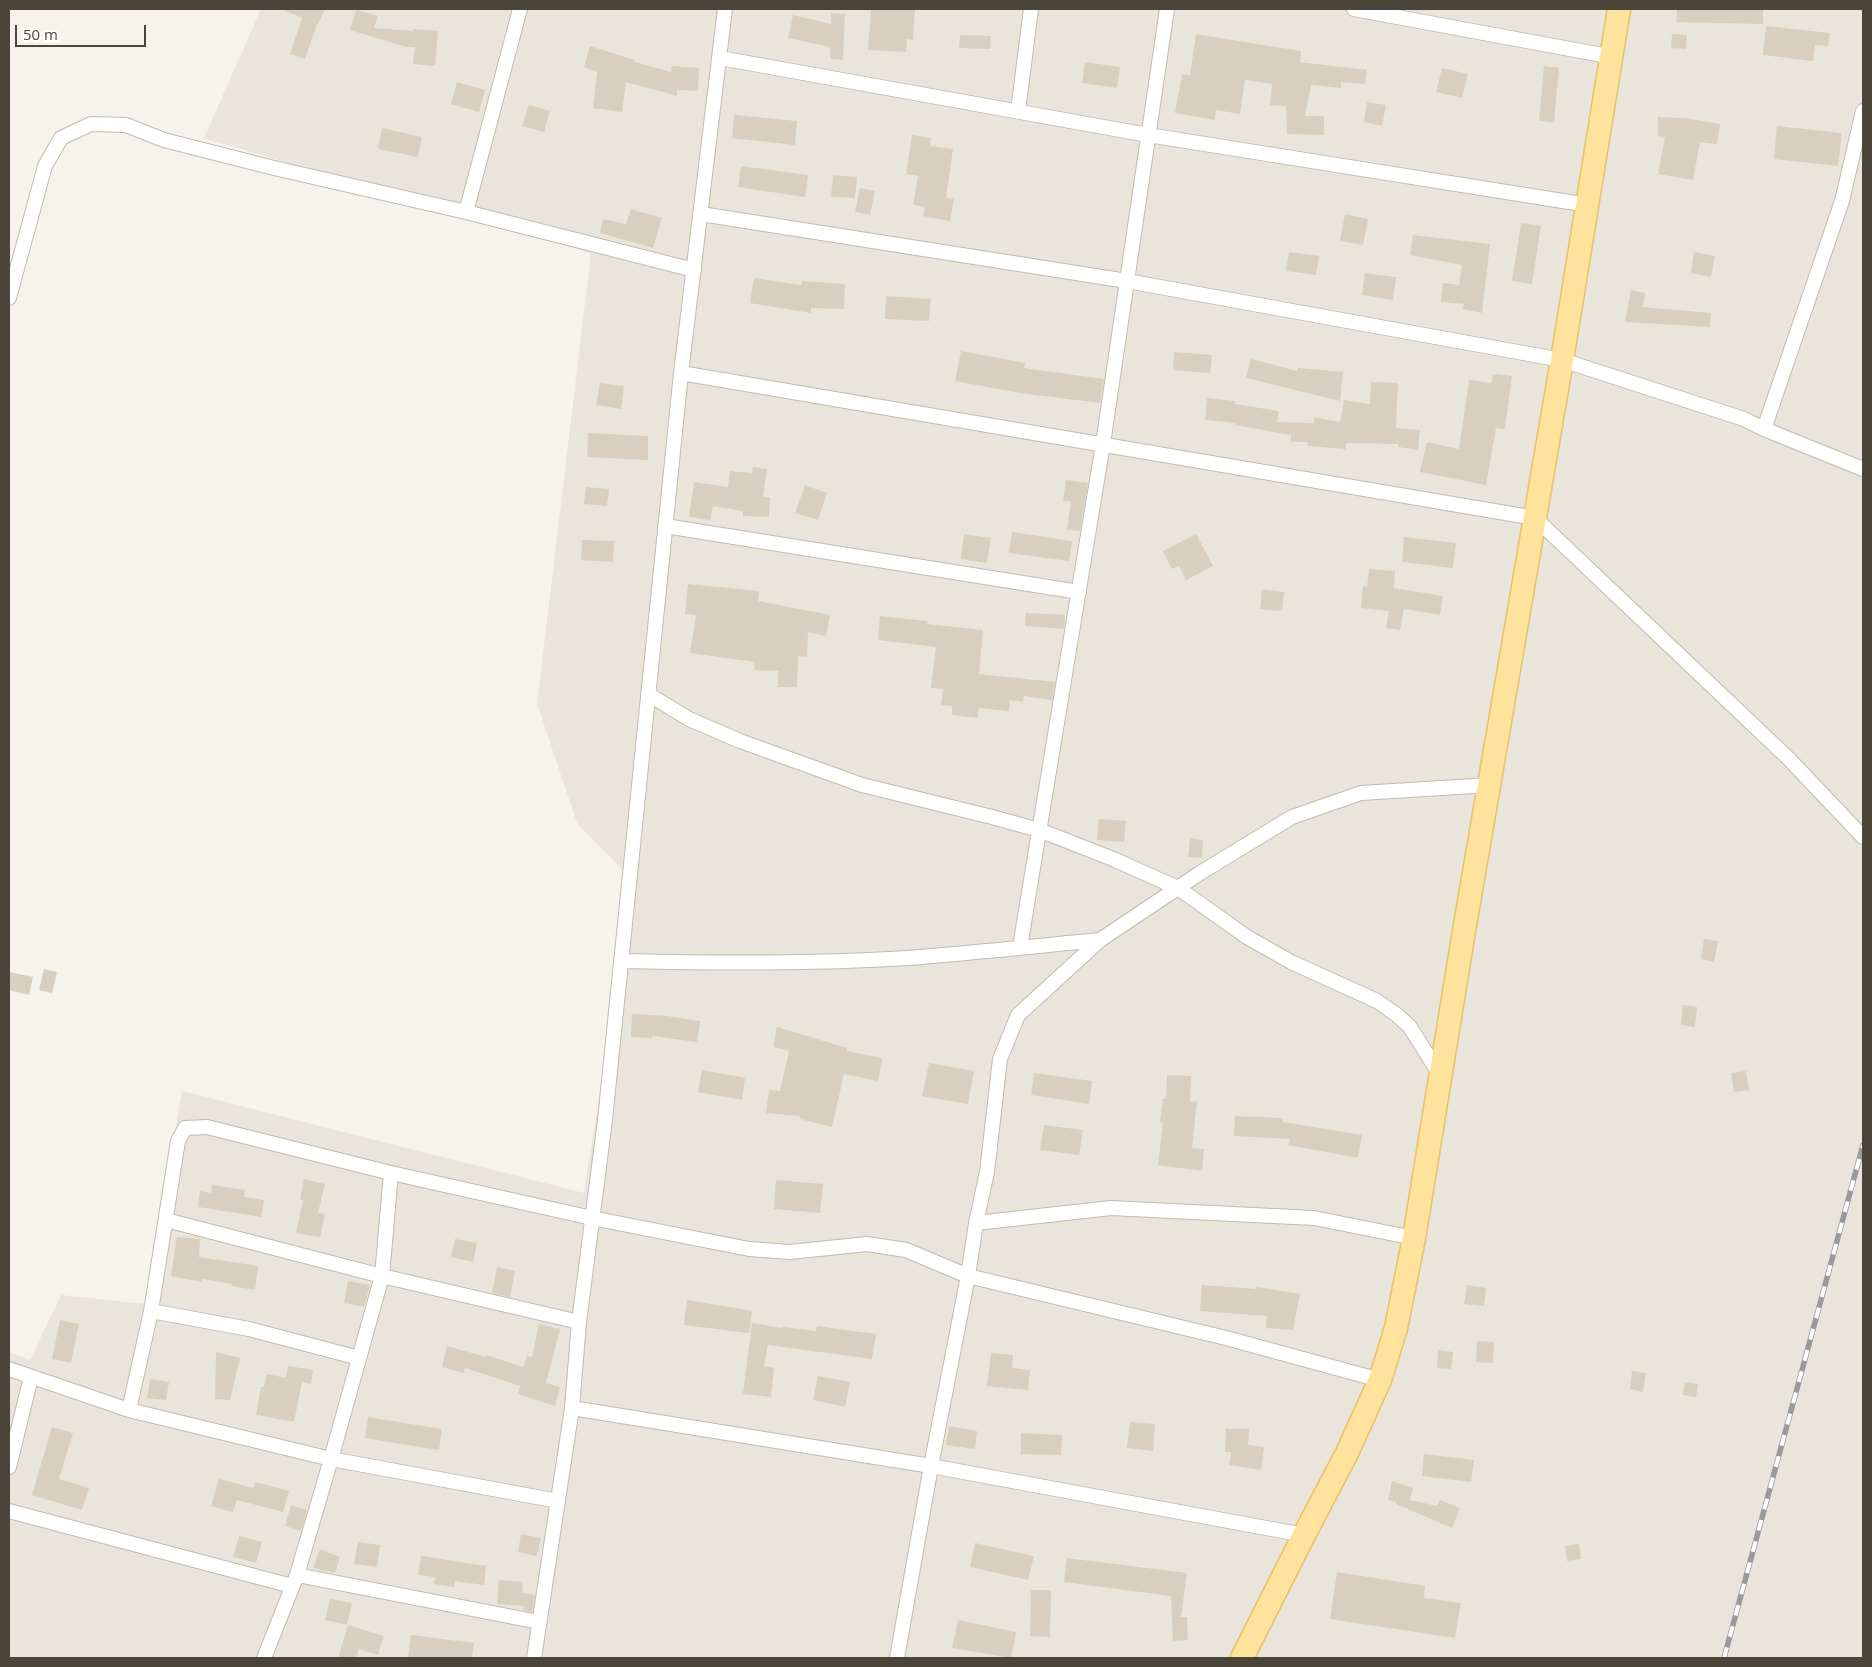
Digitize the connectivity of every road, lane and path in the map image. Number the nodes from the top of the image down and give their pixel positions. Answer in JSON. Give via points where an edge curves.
{"nodes":[{"id":1,"x":520,"y":9,"type":"edge"},
{"id":2,"x":725,"y":9,"type":"edge"},
{"id":3,"x":1031,"y":9,"type":"edge"},
{"id":4,"x":1167,"y":9,"type":"edge"},
{"id":5,"x":1354,"y":9,"type":"edge"},
{"id":6,"x":1619,"y":9,"type":"edge"},
{"id":7,"x":1612,"y":56,"type":"junction"},
{"id":8,"x":720,"y":58,"type":"junction"},
{"id":9,"x":1018,"y":111,"type":"junction"},
{"id":10,"x":1863,"y":111,"type":"edge"},
{"id":11,"x":1148,"y":135,"type":"junction"},
{"id":12,"x":1588,"y":205,"type":"junction"},
{"id":13,"x":466,"y":212,"type":"junction"},
{"id":14,"x":701,"y":214,"type":"junction"},
{"id":15,"x":694,"y":270,"type":"junction"},
{"id":16,"x":1127,"y":281,"type":"junction"},
{"id":17,"x":9,"y":298,"type":"edge"},
{"id":18,"x":1562,"y":360,"type":"junction"},
{"id":19,"x":681,"y":373,"type":"junction"},
{"id":20,"x":1764,"y":429,"type":"junction"},
{"id":21,"x":1102,"y":444,"type":"junction"},
{"id":22,"x":1863,"y":470,"type":"edge"},
{"id":23,"x":1535,"y":518,"type":"junction"},
{"id":24,"x":665,"y":526,"type":"junction"},
{"id":25,"x":1078,"y":592,"type":"junction"},
{"id":26,"x":648,"y":694,"type":"junction"},
{"id":27,"x":1490,"y":785,"type":"junction"},
{"id":28,"x":1039,"y":830,"type":"junction"},
{"id":29,"x":1863,"y":837,"type":"edge"},
{"id":30,"x":1178,"y":888,"type":"junction"},
{"id":31,"x":1100,"y":940,"type":"junction"},
{"id":32,"x":1020,"y":947,"type":"junction"},
{"id":33,"x":621,"y":961,"type":"junction"},
{"id":34,"x":1440,"y":1075,"type":"junction"},
{"id":35,"x":390,"y":1173,"type":"junction"},
{"id":36,"x":592,"y":1218,"type":"junction"},
{"id":37,"x":166,"y":1220,"type":"junction"},
{"id":38,"x":976,"y":1223,"type":"junction"},
{"id":39,"x":1414,"y":1238,"type":"junction"},
{"id":40,"x":382,"y":1276,"type":"junction"},
{"id":41,"x":968,"y":1276,"type":"junction"},
{"id":42,"x":151,"y":1310,"type":"junction"},
{"id":43,"x":579,"y":1322,"type":"junction"},
{"id":44,"x":359,"y":1358,"type":"junction"},
{"id":45,"x":9,"y":1369,"type":"edge"},
{"id":46,"x":31,"y":1377,"type":"junction"},
{"id":47,"x":1380,"y":1380,"type":"junction"},
{"id":48,"x":572,"y":1408,"type":"junction"},
{"id":49,"x":129,"y":1410,"type":"junction"},
{"id":50,"x":331,"y":1459,"type":"junction"},
{"id":51,"x":931,"y":1466,"type":"junction"},
{"id":52,"x":9,"y":1467,"type":"edge"},
{"id":53,"x":558,"y":1501,"type":"junction"},
{"id":54,"x":9,"y":1511,"type":"edge"},
{"id":55,"x":1304,"y":1535,"type":"junction"},
{"id":56,"x":294,"y":1580,"type":"junction"},
{"id":57,"x":539,"y":1622,"type":"junction"},
{"id":58,"x":264,"y":1658,"type":"edge"},
{"id":59,"x":534,"y":1658,"type":"edge"},
{"id":60,"x":897,"y":1658,"type":"edge"},
{"id":61,"x":1242,"y":1658,"type":"edge"}],
"edges":[{"from":1,"to":13,"type":"street"},
{"from":2,"to":8,"type":"street"},
{"from":3,"to":9,"type":"street"},
{"from":4,"to":11,"type":"street"},
{"from":5,"to":7,"type":"street"},
{"from":6,"to":7,"type":"main road"},
{"from":7,"to":12,"type":"main road"},
{"from":8,"to":9,"type":"street"},
{"from":8,"to":14,"type":"street"},
{"from":9,"to":11,"type":"street"},
{"from":10,"to":20,"type":"street","via":[[1842,201]]},
{"from":11,"to":12,"type":"street"},
{"from":11,"to":16,"type":"street"},
{"from":12,"to":18,"type":"main road"},
{"from":13,"to":15,"type":"street"},
{"from":13,"to":17,"type":"street","via":[[164,140],[126,125],[91,124],[61,138],[45,166]]},
{"from":14,"to":15,"type":"street"},
{"from":14,"to":16,"type":"street"},
{"from":15,"to":19,"type":"street"},
{"from":16,"to":18,"type":"street"},
{"from":16,"to":21,"type":"street"},
{"from":18,"to":20,"type":"street","via":[[1744,419]]},
{"from":18,"to":23,"type":"main road"},
{"from":19,"to":21,"type":"street"},
{"from":19,"to":24,"type":"street"},
{"from":20,"to":22,"type":"street"},
{"from":21,"to":23,"type":"street"},
{"from":21,"to":25,"type":"street"},
{"from":23,"to":27,"type":"main road"},
{"from":23,"to":29,"type":"street","via":[[1789,758]]},
{"from":24,"to":25,"type":"street"},
{"from":24,"to":26,"type":"street"},
{"from":25,"to":28,"type":"street"},
{"from":26,"to":28,"type":"street","via":[[689,719],[740,741],[862,785]]},
{"from":26,"to":33,"type":"street"},
{"from":27,"to":30,"type":"street","via":[[1361,793],[1292,817]]},
{"from":27,"to":34,"type":"main road"},
{"from":28,"to":30,"type":"street","via":[[1113,858]]},
{"from":28,"to":32,"type":"street"},
{"from":30,"to":31,"type":"street"},
{"from":30,"to":34,"type":"street","via":[[1247,938],[1377,1001],[1397,1015],[1410,1027]]},
{"from":31,"to":32,"type":"street"},
{"from":31,"to":38,"type":"street","via":[[1018,1015],[1000,1059],[987,1172]]},
{"from":32,"to":33,"type":"street","via":[[909,958],[818,962]]},
{"from":33,"to":36,"type":"street"},
{"from":34,"to":39,"type":"main road"},
{"from":35,"to":36,"type":"street"},
{"from":35,"to":37,"type":"street","via":[[208,1127],[185,1128],[178,1141]]},
{"from":35,"to":40,"type":"street"},
{"from":36,"to":41,"type":"street","via":[[749,1249],[790,1252],[867,1244],[906,1250]]},
{"from":36,"to":43,"type":"street"},
{"from":37,"to":40,"type":"street"},
{"from":37,"to":42,"type":"street"},
{"from":38,"to":39,"type":"street","via":[[1112,1208],[1314,1218]]},
{"from":38,"to":41,"type":"street"},
{"from":39,"to":47,"type":"main road","via":[[1396,1328]]},
{"from":40,"to":43,"type":"street"},
{"from":40,"to":44,"type":"street"},
{"from":41,"to":47,"type":"street","via":[[1226,1338]]},
{"from":41,"to":51,"type":"street"},
{"from":42,"to":44,"type":"street"},
{"from":42,"to":49,"type":"street"},
{"from":43,"to":48,"type":"street"},
{"from":44,"to":50,"type":"street"},
{"from":45,"to":46,"type":"street"},
{"from":46,"to":49,"type":"street"},
{"from":46,"to":52,"type":"street"},
{"from":47,"to":55,"type":"main road","via":[[1347,1453]]},
{"from":48,"to":51,"type":"street"},
{"from":48,"to":53,"type":"street"},
{"from":49,"to":50,"type":"street"},
{"from":50,"to":53,"type":"street"},
{"from":50,"to":56,"type":"street"},
{"from":51,"to":55,"type":"street"},
{"from":51,"to":60,"type":"street"},
{"from":53,"to":57,"type":"street"},
{"from":54,"to":56,"type":"street"},
{"from":55,"to":61,"type":"main road"},
{"from":56,"to":57,"type":"street"},
{"from":56,"to":58,"type":"street"},
{"from":57,"to":59,"type":"street"}]}
